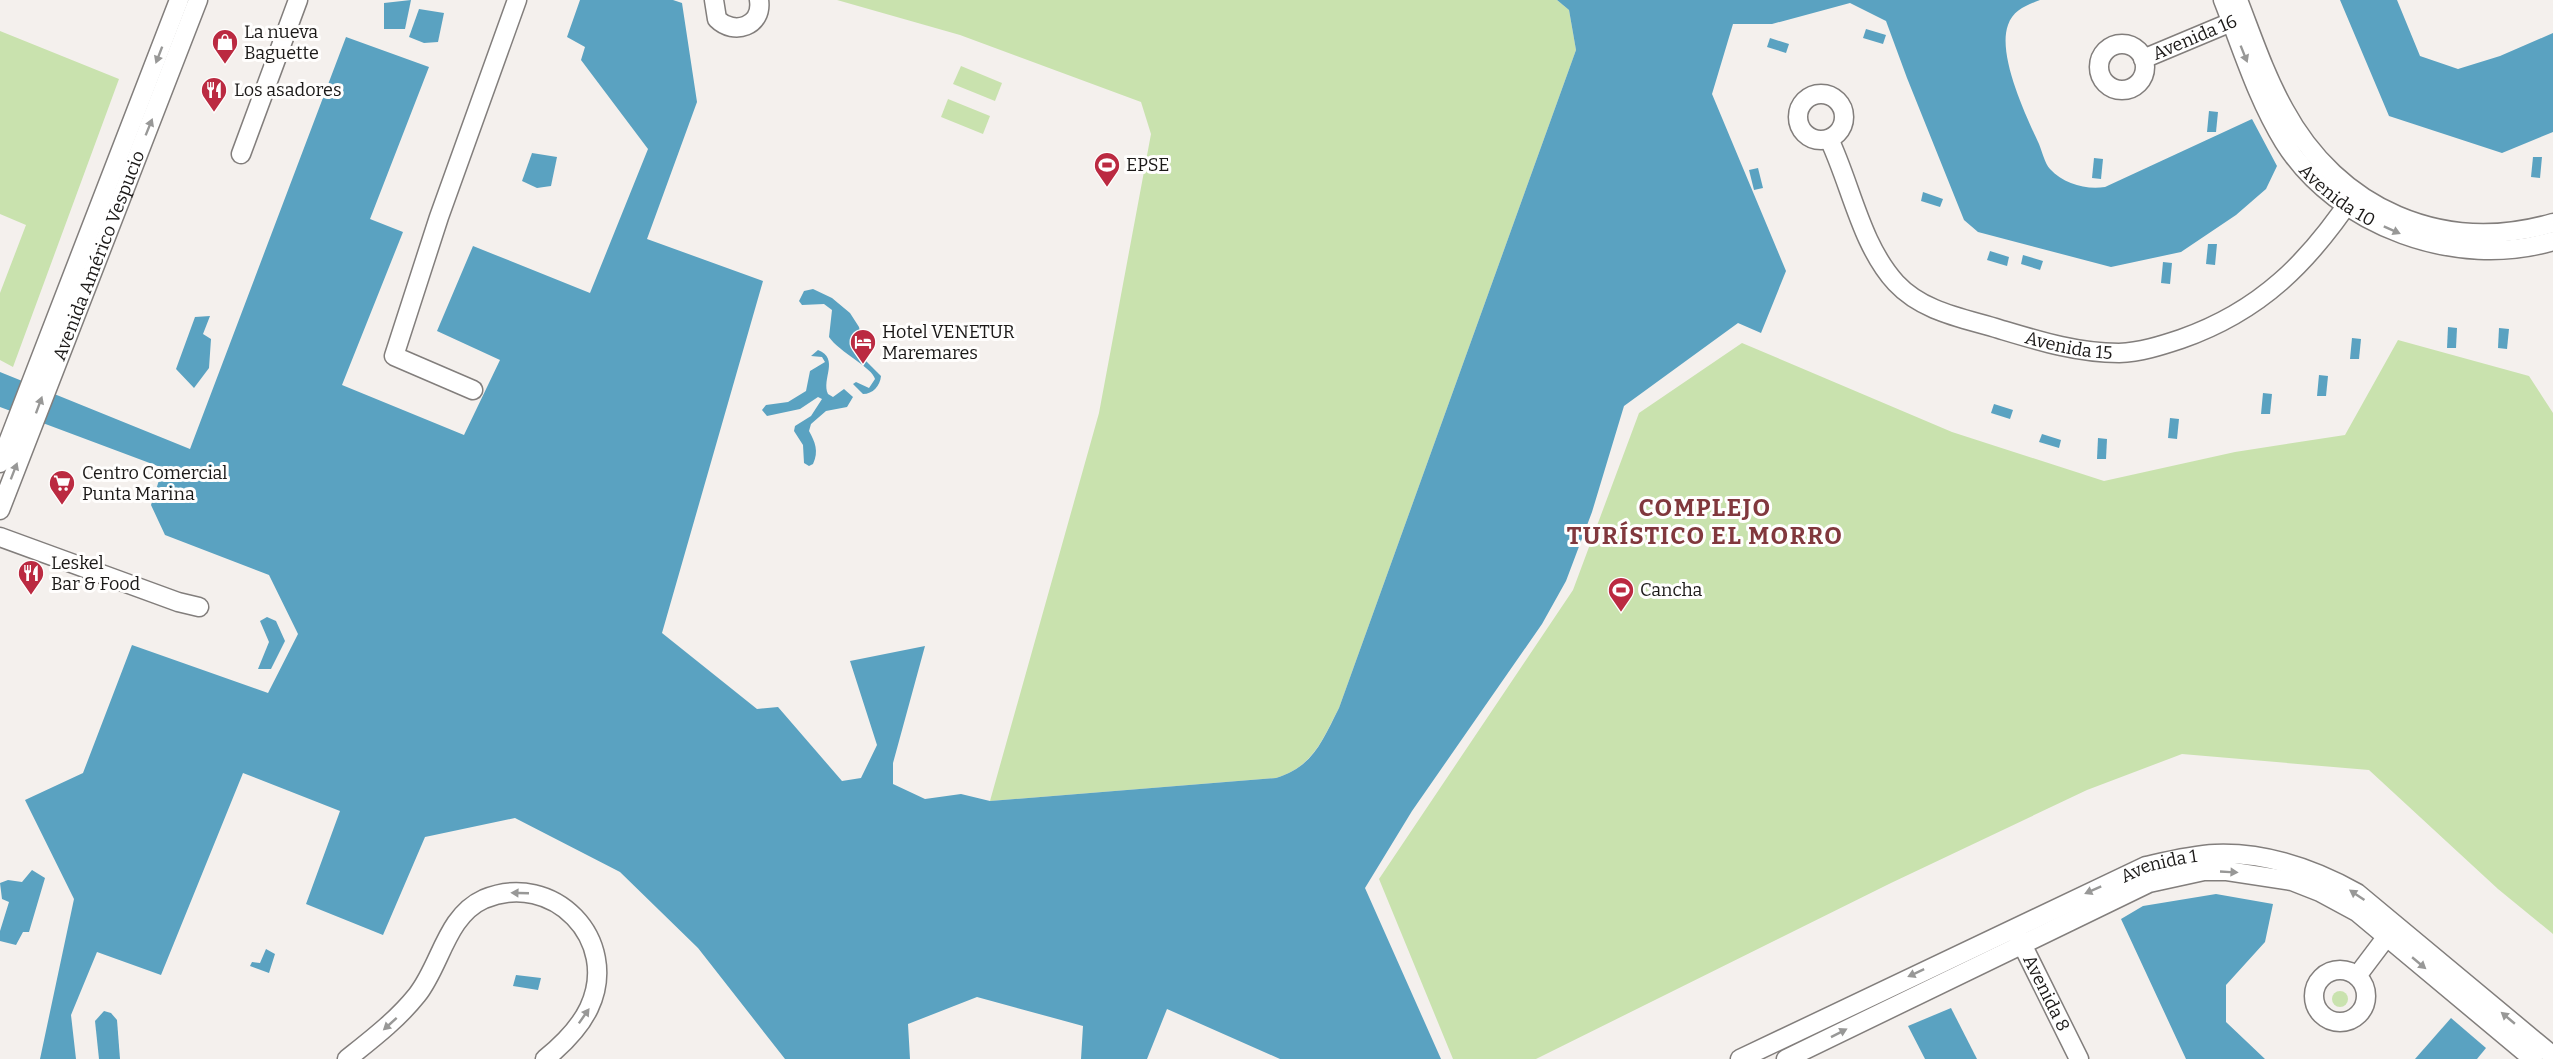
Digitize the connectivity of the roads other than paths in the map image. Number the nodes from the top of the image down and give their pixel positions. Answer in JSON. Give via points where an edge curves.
{"nodes":[{"id":1,"x":179,"y":0,"type":"edge"},
{"id":2,"x":198,"y":0,"type":"edge"},
{"id":3,"x":298,"y":0,"type":"edge"},
{"id":4,"x":517,"y":0,"type":"edge"},
{"id":5,"x":759,"y":0,"type":"edge"},
{"id":6,"x":2223,"y":0,"type":"edge"},
{"id":7,"x":713,"y":2,"type":"edge"},
{"id":8,"x":2238,"y":13,"type":"edge"},
{"id":9,"x":2143,"y":59,"type":"dead end"},
{"id":10,"x":1829,"y":139,"type":"dead end"},
{"id":11,"x":241,"y":154,"type":"dead end"},
{"id":12,"x":2351,"y":200,"type":"junction"},
{"id":13,"x":2553,"y":224,"type":"edge"},
{"id":14,"x":2483,"y":240,"type":"junction"},
{"id":15,"x":2553,"y":241,"type":"edge"},
{"id":16,"x":42,"y":374,"type":"junction"},
{"id":17,"x":473,"y":390,"type":"dead end"},
{"id":18,"x":21,"y":430,"type":"junction"},
{"id":19,"x":0,"y":463,"type":"edge"},
{"id":20,"x":0,"y":510,"type":"edge"},
{"id":21,"x":0,"y":537,"type":"edge"},
{"id":22,"x":199,"y":607,"type":"dead end"},
{"id":23,"x":2191,"y":866,"type":"junction"},
{"id":24,"x":2014,"y":927,"type":"junction"},
{"id":25,"x":2392,"y":930,"type":"junction"},
{"id":26,"x":2021,"y":944,"type":"junction"},
{"id":27,"x":2357,"y":976,"type":"dead end"},
{"id":28,"x":1887,"y":987,"type":"junction"},
{"id":29,"x":1895,"y":1006,"type":"junction"},
{"id":30,"x":1798,"y":1030,"type":"junction"},
{"id":31,"x":1809,"y":1054,"type":"edge"},
{"id":32,"x":2553,"y":1056,"type":"edge"},
{"id":33,"x":346,"y":1059,"type":"edge"},
{"id":34,"x":544,"y":1059,"type":"edge"},
{"id":35,"x":1740,"y":1059,"type":"edge"},
{"id":36,"x":1786,"y":1059,"type":"edge"},
{"id":37,"x":2079,"y":1059,"type":"edge"},
{"id":38,"x":2533,"y":1059,"type":"edge"}],
"edges":[{"from":1,"to":16,"type":"street","name":"Avenida Américo Vespucio","one_way":true},
{"from":16,"to":2,"type":"street","name":"Avenida Américo Vespucio","one_way":true},
{"from":3,"to":11,"type":"street"},
{"from":4,"to":17,"type":"street","via":[[394,356]]},
{"from":5,"to":7,"type":"street","via":[[756,18],[736,29],[722,24]]},
{"from":6,"to":8,"type":"street","name":"Avenida 10"},
{"from":8,"to":9,"type":"street","name":"Avenida 16"},
{"from":8,"to":12,"type":"street","name":"Avenida 10","via":[[2284,109],[2292,139],[2321,163]]},
{"from":10,"to":12,"type":"street","name":"Avenida 15","via":[[1876,253],[1896,283],[1912,297],[1933,309],[2072,349],[2120,353],[2149,350],[2219,324],[2266,296],[2294,269]]},
{"from":12,"to":14,"type":"street","name":"Avenida 10","via":[[2430,228]]},
{"from":13,"to":14,"type":"street","name":"Avenida 10"},
{"from":14,"to":15,"type":"street","name":"Avenida 10","via":[[2521,246]]},
{"from":16,"to":18,"type":"street","name":"Avenida Américo Vespucio"},
{"from":18,"to":19,"type":"street","name":"Avenida Américo Vespucio"},
{"from":20,"to":18,"type":"street","name":"Avenida Américo Vespucio","one_way":true},
{"from":21,"to":22,"type":"street"},
{"from":23,"to":24,"type":"street","name":"Avenida 1","one_way":true,"via":[[2146,866]]},
{"from":23,"to":25,"type":"street","name":"Avenida 1","via":[[2215,854],[2263,857],[2330,878],[2356,893]]},
{"from":23,"to":26,"type":"street","name":"Avenida 1"},
{"from":24,"to":26,"type":"street","name":"Avenida 8"},
{"from":24,"to":28,"type":"street","name":"Avenida 1","one_way":true},
{"from":25,"to":27,"type":"street"},
{"from":32,"to":25,"type":"street","name":"Avenida 1","one_way":true},
{"from":25,"to":38,"type":"street","name":"Avenida 1","one_way":true},
{"from":26,"to":29,"type":"street","name":"Avenida 1"},
{"from":26,"to":37,"type":"street","name":"Avenida 8"},
{"from":28,"to":29,"type":"street"},
{"from":28,"to":30,"type":"street","name":"Avenida 1"},
{"from":31,"to":29,"type":"street","name":"Avenida 1","one_way":true},
{"from":30,"to":31,"type":"street"},
{"from":30,"to":35,"type":"street","name":"Avenida 1"},
{"from":31,"to":36,"type":"street","name":"Avenida 1"},
{"from":34,"to":33,"type":"street","one_way":true,"via":[[590,1007],[597,961],[585,930],[558,902],[542,895],[514,893],[481,901],[462,917],[419,993],[386,1027]]}]}
